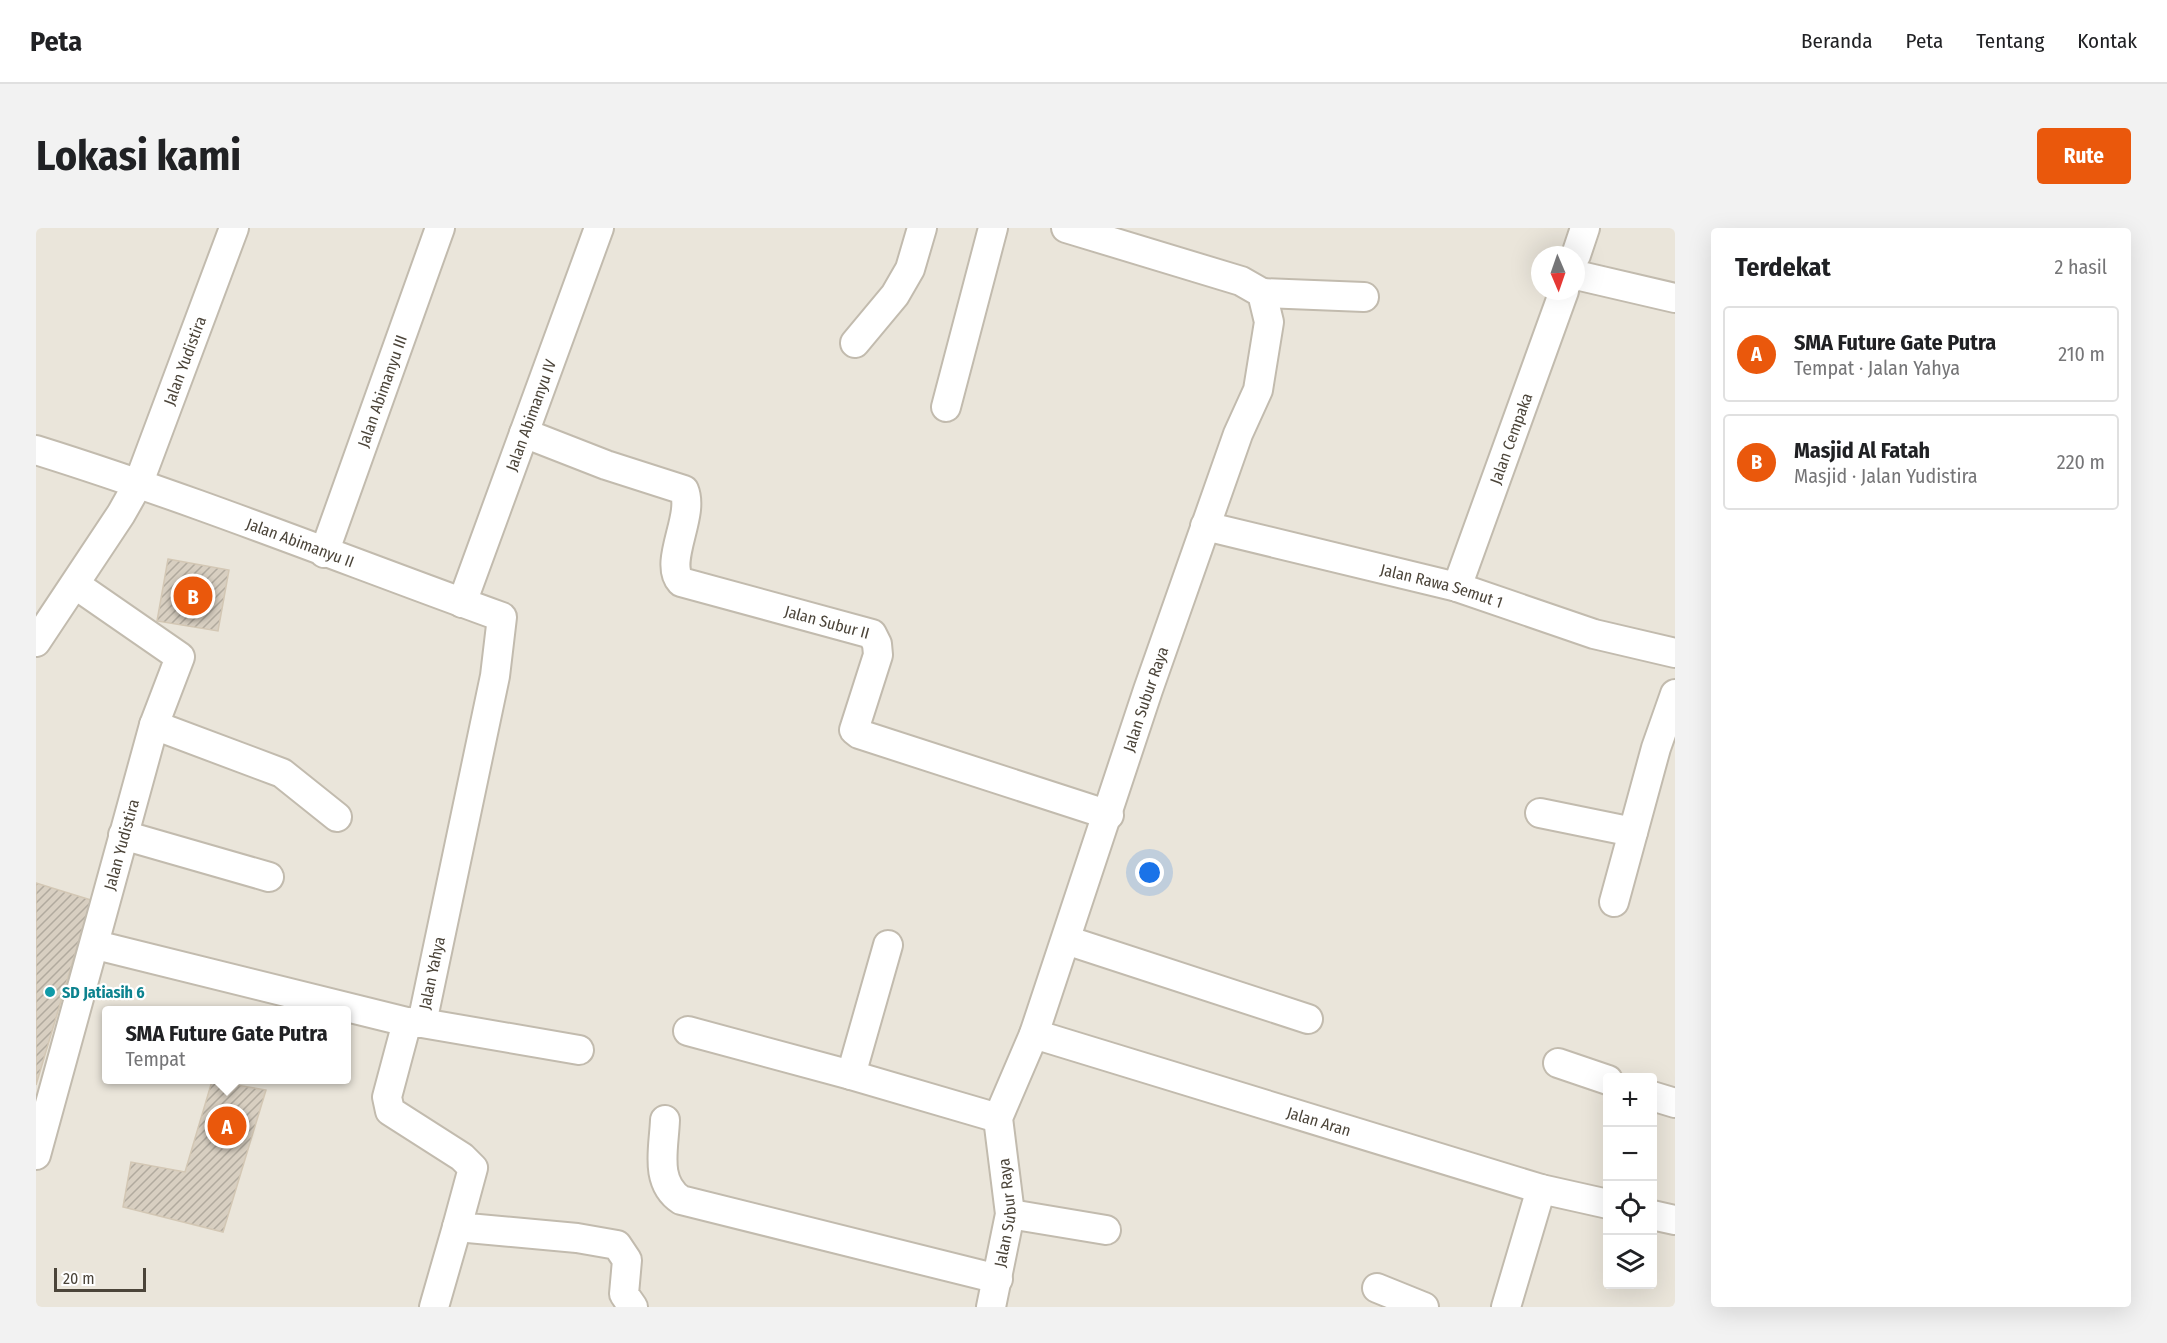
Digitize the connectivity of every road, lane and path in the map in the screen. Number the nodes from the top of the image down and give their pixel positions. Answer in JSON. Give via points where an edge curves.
{"nodes":[{"id":1,"x":234,"y":228,"type":"edge"},
{"id":2,"x":440,"y":228,"type":"edge"},
{"id":3,"x":599,"y":228,"type":"edge"},
{"id":4,"x":922,"y":228,"type":"edge"},
{"id":5,"x":993,"y":228,"type":"edge"},
{"id":6,"x":1066,"y":228,"type":"edge"},
{"id":7,"x":1585,"y":228,"type":"edge"},
{"id":8,"x":1579,"y":246,"type":"edge"},
{"id":9,"x":1585,"y":277,"type":"edge"},
{"id":10,"x":1262,"y":293,"type":"junction"},
{"id":11,"x":1364,"y":297,"type":"dead end"},
{"id":12,"x":1675,"y":298,"type":"edge"},
{"id":13,"x":1561,"y":300,"type":"edge"},
{"id":14,"x":855,"y":344,"type":"dead end"},
{"id":15,"x":946,"y":407,"type":"dead end"},
{"id":16,"x":524,"y":433,"type":"junction"},
{"id":17,"x":36,"y":450,"type":"edge"},
{"id":18,"x":139,"y":482,"type":"junction"},
{"id":19,"x":1205,"y":526,"type":"junction"},
{"id":20,"x":324,"y":554,"type":"junction"},
{"id":21,"x":76,"y":585,"type":"junction"},
{"id":22,"x":1457,"y":587,"type":"junction"},
{"id":23,"x":462,"y":603,"type":"junction"},
{"id":24,"x":36,"y":642,"type":"edge"},
{"id":25,"x":1675,"y":653,"type":"edge"},
{"id":26,"x":1675,"y":694,"type":"edge"},
{"id":27,"x":154,"y":725,"type":"junction"},
{"id":28,"x":1540,"y":813,"type":"dead end"},
{"id":29,"x":1108,"y":815,"type":"junction"},
{"id":30,"x":337,"y":817,"type":"dead end"},
{"id":31,"x":1633,"y":832,"type":"junction"},
{"id":32,"x":123,"y":835,"type":"junction"},
{"id":33,"x":269,"y":877,"type":"dead end"},
{"id":34,"x":1614,"y":902,"type":"dead end"},
{"id":35,"x":1066,"y":940,"type":"junction"},
{"id":36,"x":96,"y":945,"type":"junction"},
{"id":37,"x":888,"y":945,"type":"dead end"},
{"id":38,"x":345,"y":1006,"type":"edge"},
{"id":39,"x":351,"y":1008,"type":"edge"},
{"id":40,"x":1308,"y":1019,"type":"dead end"},
{"id":41,"x":414,"y":1023,"type":"junction"},
{"id":42,"x":688,"y":1031,"type":"dead end"},
{"id":43,"x":1034,"y":1034,"type":"junction"},
{"id":44,"x":579,"y":1050,"type":"dead end"},
{"id":45,"x":1558,"y":1063,"type":"dead end"},
{"id":46,"x":851,"y":1075,"type":"junction"},
{"id":47,"x":1603,"y":1078,"type":"edge"},
{"id":48,"x":1657,"y":1097,"type":"edge"},
{"id":49,"x":1675,"y":1103,"type":"edge"},
{"id":50,"x":998,"y":1119,"type":"junction"},
{"id":51,"x":665,"y":1120,"type":"dead end"},
{"id":52,"x":36,"y":1155,"type":"edge"},
{"id":53,"x":1541,"y":1189,"type":"junction"},
{"id":54,"x":1603,"y":1203,"type":"edge"},
{"id":55,"x":1010,"y":1214,"type":"junction"},
{"id":56,"x":1657,"y":1216,"type":"edge"},
{"id":57,"x":1675,"y":1220,"type":"edge"},
{"id":58,"x":457,"y":1227,"type":"junction"},
{"id":59,"x":1106,"y":1230,"type":"dead end"},
{"id":60,"x":998,"y":1280,"type":"junction"},
{"id":61,"x":1377,"y":1288,"type":"dead end"},
{"id":62,"x":434,"y":1307,"type":"edge"},
{"id":63,"x":633,"y":1307,"type":"edge"},
{"id":64,"x":991,"y":1307,"type":"edge"},
{"id":65,"x":1424,"y":1307,"type":"edge"},
{"id":66,"x":1506,"y":1307,"type":"edge"}],
"edges":[{"from":1,"to":18,"type":"street","name":"Jalan Yudistira"},
{"from":2,"to":20,"type":"street","name":"Jalan Abimanyu III"},
{"from":3,"to":16,"type":"street","name":"Jalan Abimanyu IV"},
{"from":4,"to":14,"type":"street","via":[[910,269],[895,295]]},
{"from":5,"to":15,"type":"street"},
{"from":6,"to":10,"type":"street","via":[[1241,281]]},
{"from":7,"to":8,"type":"street"},
{"from":9,"to":12,"type":"street"},
{"from":10,"to":11,"type":"street"},
{"from":10,"to":19,"type":"street","name":"Jalan Subur Raya","via":[[1269,322],[1258,390]]},
{"from":13,"to":22,"type":"street","name":"Jalan Cempaka"},
{"from":16,"to":23,"type":"street","name":"Jalan Abimanyu IV"},
{"from":16,"to":29,"type":"street","name":"Jalan Subur II","via":[[684,490],[688,502],[675,569],[681,582],[872,634],[878,656],[854,730],[859,734]]},
{"from":17,"to":18,"type":"street","name":"Jalan Abimanyu II"},
{"from":18,"to":20,"type":"street","name":"Jalan Abimanyu II"},
{"from":18,"to":21,"type":"street","name":"Jalan Yudistira"},
{"from":19,"to":22,"type":"street","name":"Jalan Rawa Semut 1"},
{"from":19,"to":29,"type":"street","name":"Jalan Subur Raya"},
{"from":20,"to":23,"type":"street","name":"Jalan Abimanyu II"},
{"from":21,"to":24,"type":"street","name":"Jalan Yudistira"},
{"from":21,"to":27,"type":"street","name":"Jalan Yudistira","via":[[180,657]]},
{"from":22,"to":25,"type":"street","name":"Jalan Rawa Semut 1","via":[[1594,634]]},
{"from":23,"to":41,"type":"street","name":"Jalan Yahya","via":[[502,617],[495,676]]},
{"from":26,"to":31,"type":"street"},
{"from":27,"to":30,"type":"street","via":[[282,773]]},
{"from":27,"to":32,"type":"street","name":"Jalan Yudistira"},
{"from":28,"to":31,"type":"street"},
{"from":29,"to":35,"type":"street","name":"Jalan Subur Raya"},
{"from":31,"to":34,"type":"street"},
{"from":32,"to":33,"type":"street"},
{"from":32,"to":36,"type":"street","name":"Jalan Yudistira"},
{"from":35,"to":40,"type":"street"},
{"from":35,"to":43,"type":"street","name":"Jalan Subur Raya"},
{"from":36,"to":38,"type":"street"},
{"from":36,"to":52,"type":"street","name":"Jalan Yudistira"},
{"from":37,"to":46,"type":"street"},
{"from":39,"to":41,"type":"street"},
{"from":41,"to":44,"type":"street"},
{"from":41,"to":58,"type":"street","name":"Jalan Yahya","via":[[387,1097],[390,1111],[462,1157],[472,1168]]},
{"from":42,"to":46,"type":"street"},
{"from":43,"to":50,"type":"street","name":"Jalan Subur Raya"},
{"from":43,"to":53,"type":"street","name":"Jalan Aran"},
{"from":45,"to":47,"type":"street"},
{"from":46,"to":50,"type":"street"},
{"from":48,"to":49,"type":"street"},
{"from":50,"to":55,"type":"street","name":"Jalan Subur Raya"},
{"from":51,"to":60,"type":"street","via":[[663,1177],[670,1193],[681,1200]]},
{"from":53,"to":54,"type":"street","name":"Jalan Aran"},
{"from":53,"to":66,"type":"street"},
{"from":55,"to":59,"type":"street"},
{"from":55,"to":60,"type":"street","name":"Jalan Subur Raya"},
{"from":56,"to":57,"type":"street"},
{"from":58,"to":62,"type":"street"},
{"from":58,"to":63,"type":"street","via":[[617,1245],[627,1260],[624,1294]]},
{"from":60,"to":64,"type":"street","name":"Jalan Subur Raya"},
{"from":61,"to":65,"type":"street"}]}
